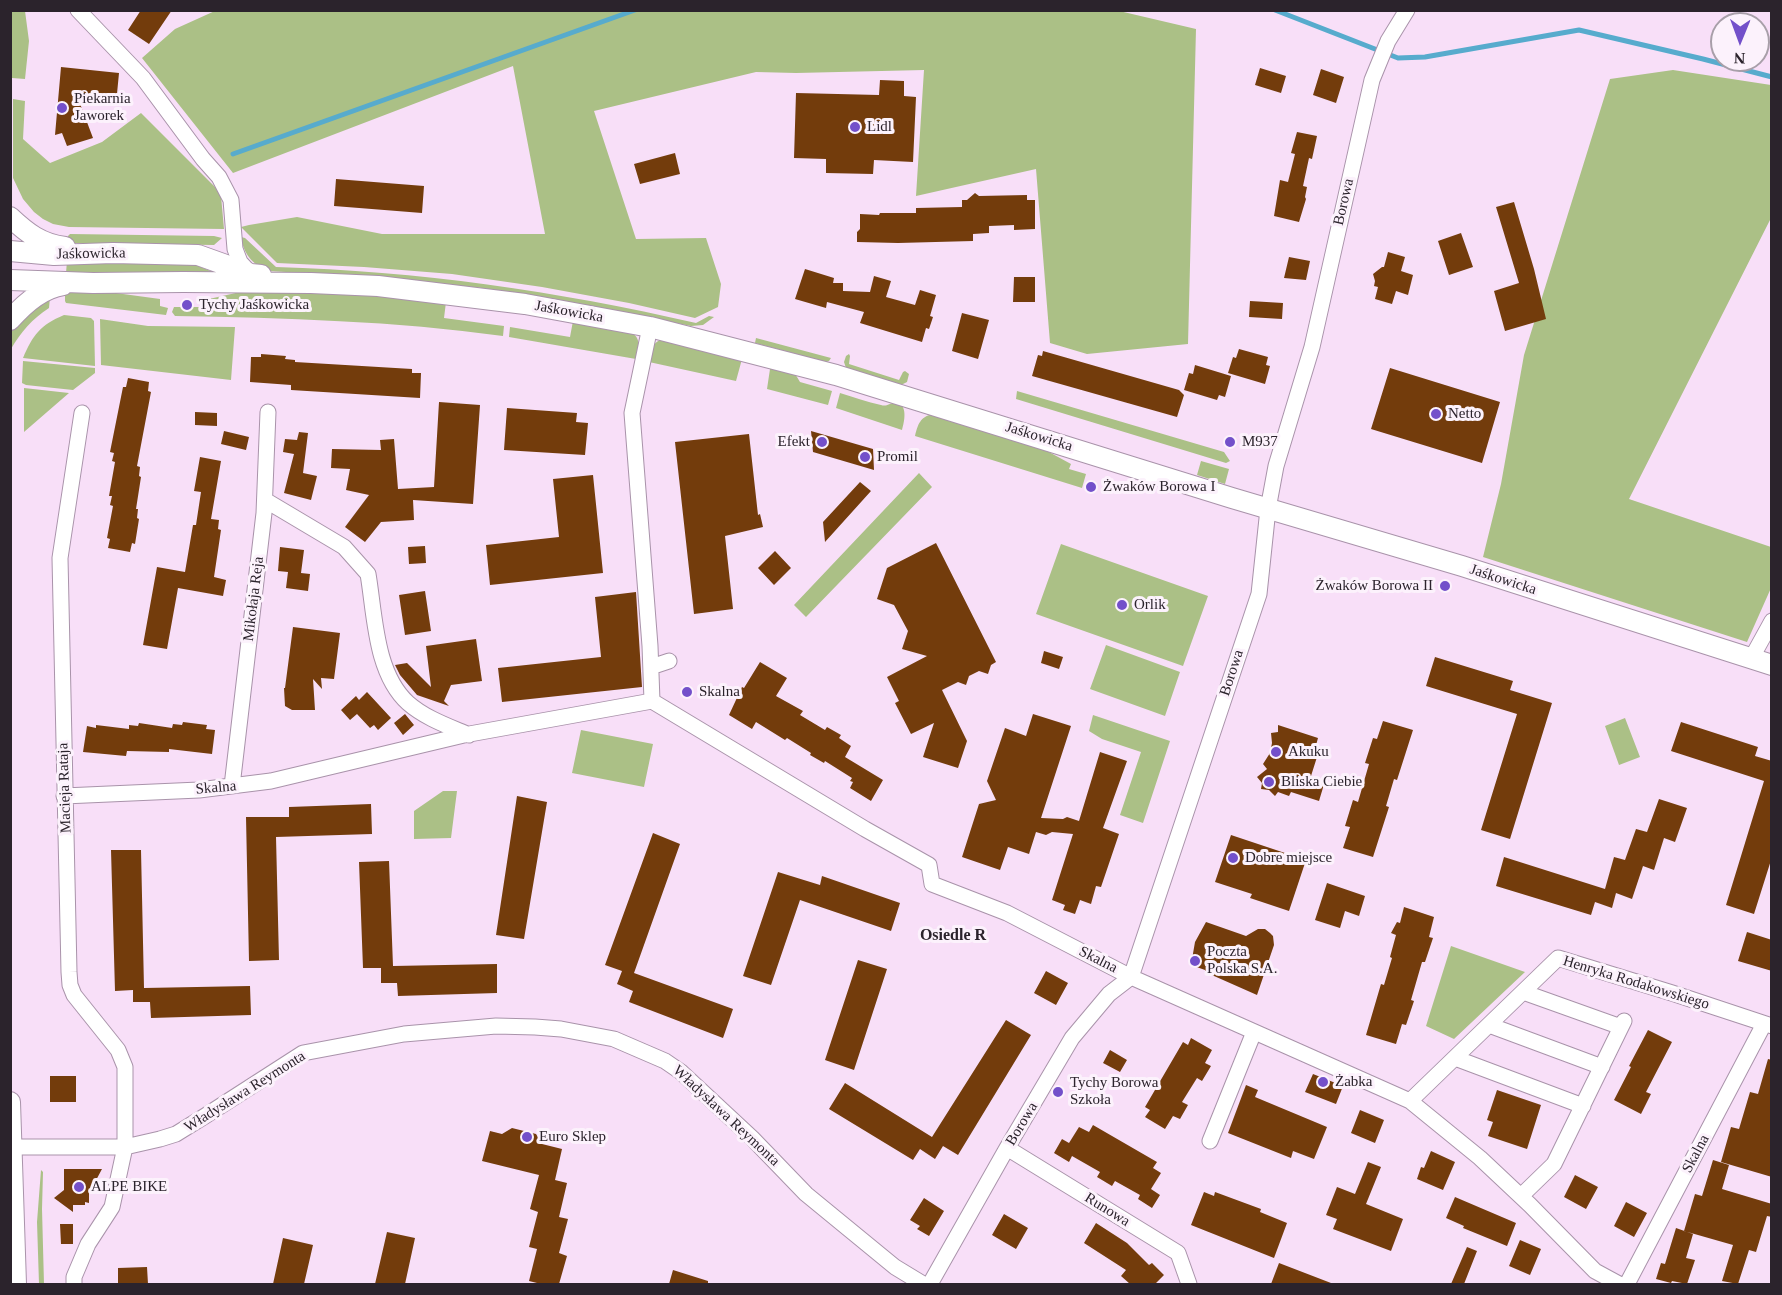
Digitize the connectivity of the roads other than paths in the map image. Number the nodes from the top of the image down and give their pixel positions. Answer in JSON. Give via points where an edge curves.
{"nodes":[{"id":1,"x":78,"y":10,"type":"edge"},
{"id":2,"x":1407,"y":10,"type":"edge"},
{"id":3,"x":10,"y":217,"type":"edge"},
{"id":4,"x":10,"y":251,"type":"edge"},
{"id":5,"x":113,"y":253,"type":"junction"},
{"id":6,"x":10,"y":258,"type":"edge"},
{"id":7,"x":10,"y":274,"type":"edge"},
{"id":8,"x":251,"y":274,"type":"junction"},
{"id":9,"x":10,"y":280,"type":"edge"},
{"id":10,"x":93,"y":283,"type":"junction"},
{"id":11,"x":311,"y":283,"type":"junction"},
{"id":12,"x":10,"y":320,"type":"edge"},
{"id":13,"x":650,"y":327,"type":"junction"},
{"id":14,"x":268,"y":412,"type":"dead end"},
{"id":15,"x":82,"y":413,"type":"dead end"},
{"id":16,"x":265,"y":500,"type":"junction"},
{"id":17,"x":1268,"y":509,"type":"junction"},
{"id":18,"x":1772,"y":621,"type":"edge"},
{"id":19,"x":1751,"y":659,"type":"junction"},
{"id":20,"x":669,"y":661,"type":"dead end"},
{"id":21,"x":1772,"y":665,"type":"edge"},
{"id":22,"x":651,"y":668,"type":"junction"},
{"id":23,"x":652,"y":701,"type":"junction"},
{"id":24,"x":469,"y":735,"type":"junction"},
{"id":25,"x":232,"y":786,"type":"junction"},
{"id":26,"x":64,"y":796,"type":"junction"},
{"id":27,"x":1131,"y":977,"type":"junction"},
{"id":28,"x":1523,"y":992,"type":"junction"},
{"id":29,"x":1489,"y":1025,"type":"junction"},
{"id":30,"x":1768,"y":1025,"type":"edge"},
{"id":31,"x":1254,"y":1032,"type":"junction"},
{"id":32,"x":1455,"y":1058,"type":"junction"},
{"id":33,"x":1602,"y":1067,"type":"junction"},
{"id":34,"x":1410,"y":1101,"type":"junction"},
{"id":35,"x":10,"y":1102,"type":"edge"},
{"id":36,"x":1583,"y":1106,"type":"junction"},
{"id":37,"x":1210,"y":1141,"type":"dead end"},
{"id":38,"x":11,"y":1147,"type":"edge"},
{"id":39,"x":125,"y":1147,"type":"junction"},
{"id":40,"x":1007,"y":1148,"type":"junction"},
{"id":41,"x":1526,"y":1201,"type":"junction"},
{"id":42,"x":16,"y":1284,"type":"edge"},
{"id":43,"x":74,"y":1284,"type":"edge"},
{"id":44,"x":923,"y":1284,"type":"edge"},
{"id":45,"x":930,"y":1284,"type":"edge"},
{"id":46,"x":1189,"y":1284,"type":"edge"},
{"id":47,"x":1619,"y":1284,"type":"edge"},
{"id":48,"x":1627,"y":1284,"type":"edge"}],
"edges":[{"from":1,"to":8,"type":"street","via":[[143,78],[219,177],[231,200],[235,249]]},
{"from":2,"to":17,"type":"street","name":"Borowa","via":[[1372,80],[1312,347],[1276,466]]},
{"from":3,"to":5,"type":"street","via":[[26,232],[50,245]]},
{"from":4,"to":5,"type":"street","name":"Jaśkowicka"},
{"from":5,"to":8,"type":"street","name":"Jaśkowicka","via":[[198,255]]},
{"from":6,"to":7,"type":"street"},
{"from":8,"to":11,"type":"street","name":"Jaśkowicka"},
{"from":9,"to":10,"type":"street","name":"Jaśkowicka"},
{"from":10,"to":11,"type":"street","name":"Jaśkowicka"},
{"from":10,"to":12,"type":"street","via":[[53,287],[35,297]]},
{"from":11,"to":13,"type":"street","name":"Jaśkowicka","via":[[378,286],[525,304]]},
{"from":13,"to":17,"type":"street","name":"Jaśkowicka","via":[[836,375]]},
{"from":13,"to":22,"type":"street","via":[[632,413]]},
{"from":14,"to":16,"type":"street","name":"Mikołaja Reja"},
{"from":15,"to":26,"type":"street","name":"Macieja Rataja","via":[[60,558]]},
{"from":16,"to":24,"type":"street","via":[[344,547],[358,561],[368,574],[384,667],[396,688],[424,714]]},
{"from":16,"to":25,"type":"street","name":"Mikołaja Reja"},
{"from":17,"to":19,"type":"street","name":"Jaśkowicka","via":[[1462,566]]},
{"from":17,"to":27,"type":"street","name":"Borowa","via":[[1259,594]]},
{"from":18,"to":19,"type":"street"},
{"from":19,"to":21,"type":"street","name":"Jaśkowicka"},
{"from":20,"to":22,"type":"street"},
{"from":22,"to":23,"type":"street"},
{"from":23,"to":24,"type":"street","name":"Skalna"},
{"from":23,"to":27,"type":"street","name":"Skalna","via":[[929,865],[932,884],[1007,913]]},
{"from":24,"to":25,"type":"street","name":"Skalna","via":[[282,779]]},
{"from":25,"to":26,"type":"street","name":"Skalna"},
{"from":26,"to":39,"type":"street","name":"Macieja Rataja","via":[[70,985],[123,1059]]},
{"from":27,"to":31,"type":"street","name":"Skalna"},
{"from":27,"to":40,"type":"street","name":"Borowa","via":[[1109,994],[1072,1038]]},
{"from":28,"to":29,"type":"street","name":"Henryka Rodakowskiego"},
{"from":28,"to":30,"type":"street","name":"Henryka Rodakowskiego","via":[[1558,958]]},
{"from":28,"to":33,"type":"street","via":[[1623,1024]]},
{"from":29,"to":32,"type":"street","name":"Henryka Rodakowskiego"},
{"from":29,"to":33,"type":"street"},
{"from":30,"to":48,"type":"street","name":"Skalna"},
{"from":31,"to":34,"type":"street","name":"Skalna"},
{"from":31,"to":37,"type":"street"},
{"from":32,"to":34,"type":"street","name":"Henryka Rodakowskiego"},
{"from":32,"to":36,"type":"street"},
{"from":33,"to":36,"type":"street"},
{"from":34,"to":41,"type":"street","name":"Skalna"},
{"from":35,"to":38,"type":"street"},
{"from":36,"to":41,"type":"street","via":[[1554,1164]]},
{"from":38,"to":39,"type":"street","name":"Władysława Reymonta"},
{"from":38,"to":42,"type":"street"},
{"from":39,"to":43,"type":"street","via":[[112,1207],[88,1244]]},
{"from":39,"to":44,"type":"street","name":"Władysława Reymonta","via":[[176,1134],[303,1053],[404,1034],[496,1026],[561,1029],[614,1039],[681,1072],[806,1194],[895,1267]]},
{"from":40,"to":45,"type":"street","name":"Borowa"},
{"from":40,"to":46,"type":"street","name":"Runowa","via":[[1178,1253]]},
{"from":41,"to":47,"type":"street","name":"Skalna","via":[[1595,1271]]}]}
